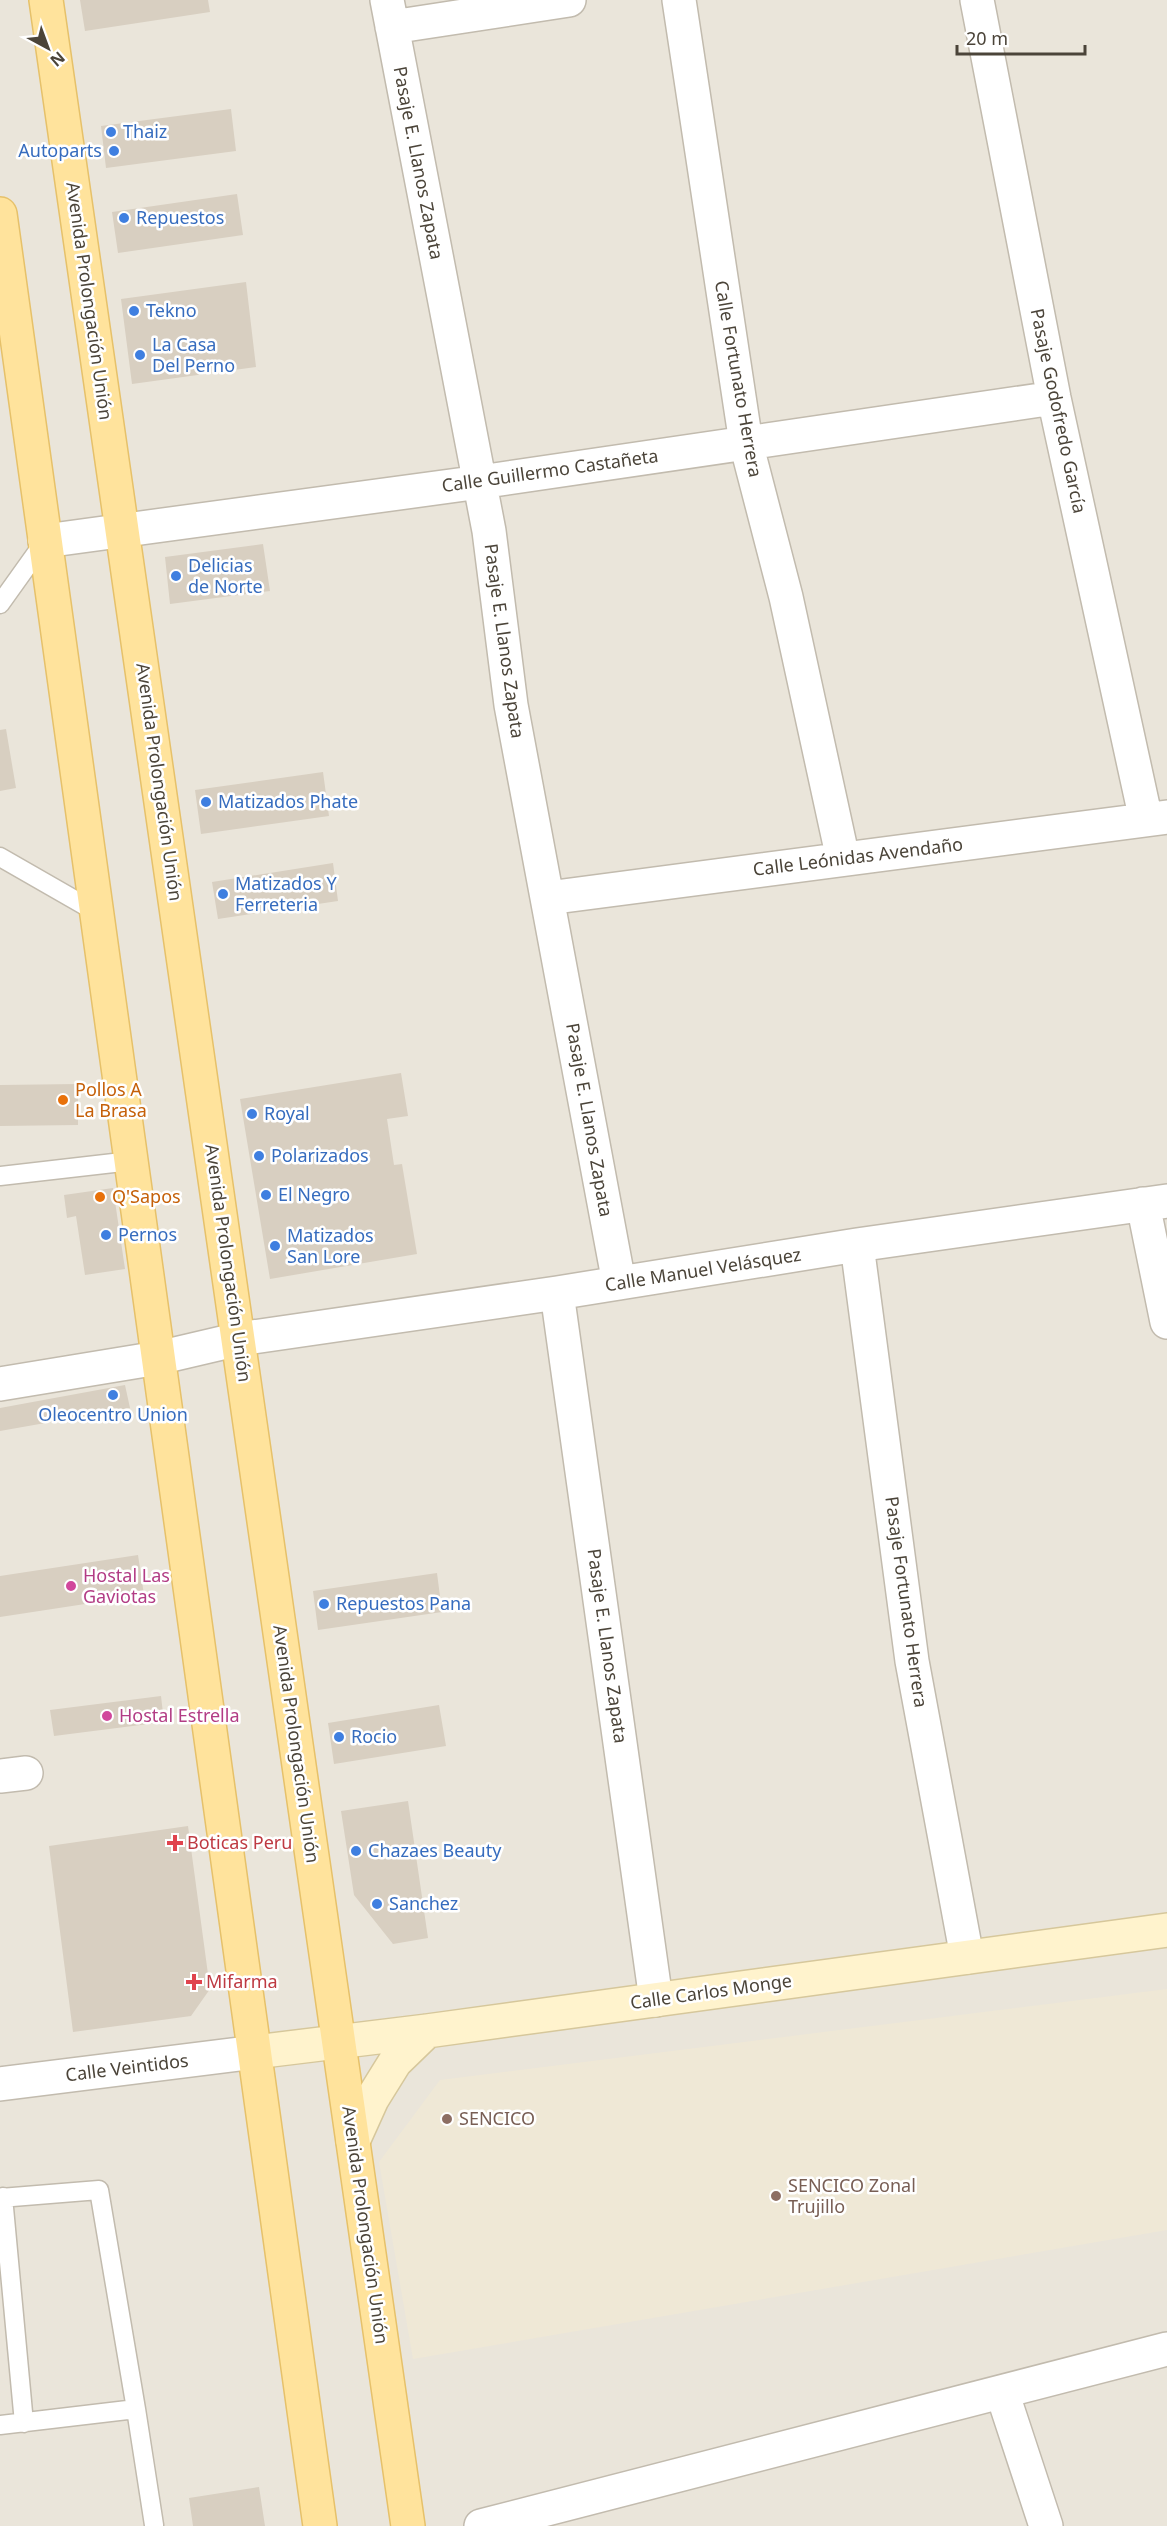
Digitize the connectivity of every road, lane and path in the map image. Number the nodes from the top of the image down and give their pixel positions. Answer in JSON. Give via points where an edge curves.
{"nodes":[{"id":1,"x":46,"y":0,"type":"edge"},
{"id":2,"x":569,"y":0,"type":"edge"},
{"id":3,"x":679,"y":0,"type":"edge"},
{"id":4,"x":978,"y":0,"type":"edge"},
{"id":5,"x":389,"y":13,"type":"edge"},
{"id":6,"x":0,"y":214,"type":"edge"},
{"id":7,"x":1053,"y":398,"type":"junction"},
{"id":8,"x":746,"y":443,"type":"junction"},
{"id":9,"x":480,"y":482,"type":"junction"},
{"id":10,"x":122,"y":530,"type":"junction"},
{"id":11,"x":45,"y":541,"type":"junction"},
{"id":12,"x":0,"y":604,"type":"edge"},
{"id":13,"x":1156,"y":818,"type":"edge"},
{"id":14,"x":0,"y":857,"type":"edge"},
{"id":15,"x":843,"y":859,"type":"junction"},
{"id":16,"x":548,"y":898,"type":"junction"},
{"id":17,"x":96,"y":912,"type":"junction"},
{"id":18,"x":131,"y":1161,"type":"junction"},
{"id":19,"x":0,"y":1176,"type":"edge"},
{"id":20,"x":1155,"y":1202,"type":"edge"},
{"id":21,"x":857,"y":1245,"type":"junction"},
{"id":22,"x":619,"y":1283,"type":"junction"},
{"id":23,"x":557,"y":1293,"type":"junction"},
{"id":24,"x":1167,"y":1322,"type":"edge"},
{"id":25,"x":238,"y":1340,"type":"junction"},
{"id":26,"x":158,"y":1358,"type":"junction"},
{"id":27,"x":0,"y":1384,"type":"edge"},
{"id":28,"x":1167,"y":1930,"type":"edge"},
{"id":29,"x":967,"y":1957,"type":"junction"},
{"id":30,"x":656,"y":2000,"type":"junction"},
{"id":31,"x":427,"y":2031,"type":"junction"},
{"id":32,"x":339,"y":2043,"type":"junction"},
{"id":33,"x":255,"y":2052,"type":"junction"},
{"id":34,"x":0,"y":2084,"type":"edge"},
{"id":35,"x":353,"y":2141,"type":"junction"},
{"id":36,"x":1,"y":2197,"type":"edge"},
{"id":37,"x":1167,"y":2349,"type":"edge"},
{"id":38,"x":1002,"y":2392,"type":"junction"},
{"id":39,"x":136,"y":2409,"type":"junction"},
{"id":40,"x":24,"y":2423,"type":"junction"},
{"id":41,"x":0,"y":2425,"type":"edge"},
{"id":42,"x":151,"y":2526,"type":"edge"},
{"id":43,"x":320,"y":2526,"type":"edge"},
{"id":44,"x":408,"y":2526,"type":"edge"},
{"id":45,"x":481,"y":2526,"type":"edge"},
{"id":46,"x":1046,"y":2526,"type":"edge"}],
"edges":[{"from":1,"to":10,"type":"main road","name":"Avenida Prolongación Unión"},
{"from":2,"to":5,"type":"street"},
{"from":3,"to":8,"type":"street","name":"Calle Fortunato Herrera"},
{"from":4,"to":7,"type":"street","name":"Pasaje Godofredo García"},
{"from":5,"to":9,"type":"street","name":"Pasaje E. Llanos Zapata"},
{"from":6,"to":11,"type":"main road"},
{"from":7,"to":8,"type":"street","name":"Calle Guillermo Castañeta"},
{"from":7,"to":13,"type":"street","name":"Pasaje Godofredo García"},
{"from":8,"to":9,"type":"street","name":"Calle Guillermo Castañeta"},
{"from":8,"to":15,"type":"street","name":"Calle Fortunato Herrera","via":[[786,597]]},
{"from":9,"to":10,"type":"street","name":"Calle Guillermo Castañeta"},
{"from":9,"to":16,"type":"street","name":"Pasaje E. Llanos Zapata","via":[[511,705]]},
{"from":10,"to":11,"type":"street","name":"Calle Guillermo Castañeta"},
{"from":10,"to":25,"type":"main road","name":"Avenida Prolongación Unión"},
{"from":11,"to":12,"type":"lane"},
{"from":11,"to":17,"type":"main road"},
{"from":13,"to":15,"type":"street","name":"Calle Leónidas Avendaño"},
{"from":14,"to":17,"type":"lane"},
{"from":15,"to":16,"type":"street","name":"Calle Leónidas Avendaño"},
{"from":16,"to":22,"type":"street","name":"Pasaje E. Llanos Zapata"},
{"from":17,"to":18,"type":"main road"},
{"from":18,"to":19,"type":"lane"},
{"from":18,"to":26,"type":"main road"},
{"from":20,"to":21,"type":"street","name":"Calle Manuel Velásquez"},
{"from":20,"to":24,"type":"street"},
{"from":21,"to":22,"type":"street","name":"Calle Manuel Velásquez"},
{"from":21,"to":29,"type":"street","name":"Pasaje Fortunato Herrera","via":[[912,1660]]},
{"from":22,"to":23,"type":"street","name":"Calle Manuel Velásquez"},
{"from":23,"to":25,"type":"street","name":"Calle Manuel Velásquez"},
{"from":23,"to":30,"type":"street","name":"Pasaje E. Llanos Zapata"},
{"from":25,"to":26,"type":"street","name":"Calle Manuel Velásquez"},
{"from":25,"to":32,"type":"main road","name":"Avenida Prolongación Unión"},
{"from":26,"to":27,"type":"street","name":"Calle Manuel Velásquez"},
{"from":26,"to":33,"type":"main road"},
{"from":28,"to":29,"type":"street","name":"Calle Carlos Monge"},
{"from":29,"to":30,"type":"street","name":"Calle Carlos Monge"},
{"from":30,"to":31,"type":"street","name":"Calle Carlos Monge"},
{"from":31,"to":32,"type":"street","name":"Calle Carlos Monge"},
{"from":31,"to":35,"type":"street","via":[[395,2062]]},
{"from":32,"to":33,"type":"street","name":"Calle Carlos Monge"},
{"from":32,"to":35,"type":"main road","name":"Avenida Prolongación Unión"},
{"from":33,"to":34,"type":"street","name":"Calle Veintidos"},
{"from":33,"to":43,"type":"main road"},
{"from":35,"to":44,"type":"main road","name":"Avenida Prolongación Unión"},
{"from":36,"to":39,"type":"lane","via":[[99,2190]]},
{"from":36,"to":40,"type":"lane"},
{"from":37,"to":38,"type":"street"},
{"from":38,"to":45,"type":"street"},
{"from":38,"to":46,"type":"street"},
{"from":39,"to":40,"type":"lane"},
{"from":39,"to":42,"type":"lane"},
{"from":40,"to":41,"type":"lane"}]}
